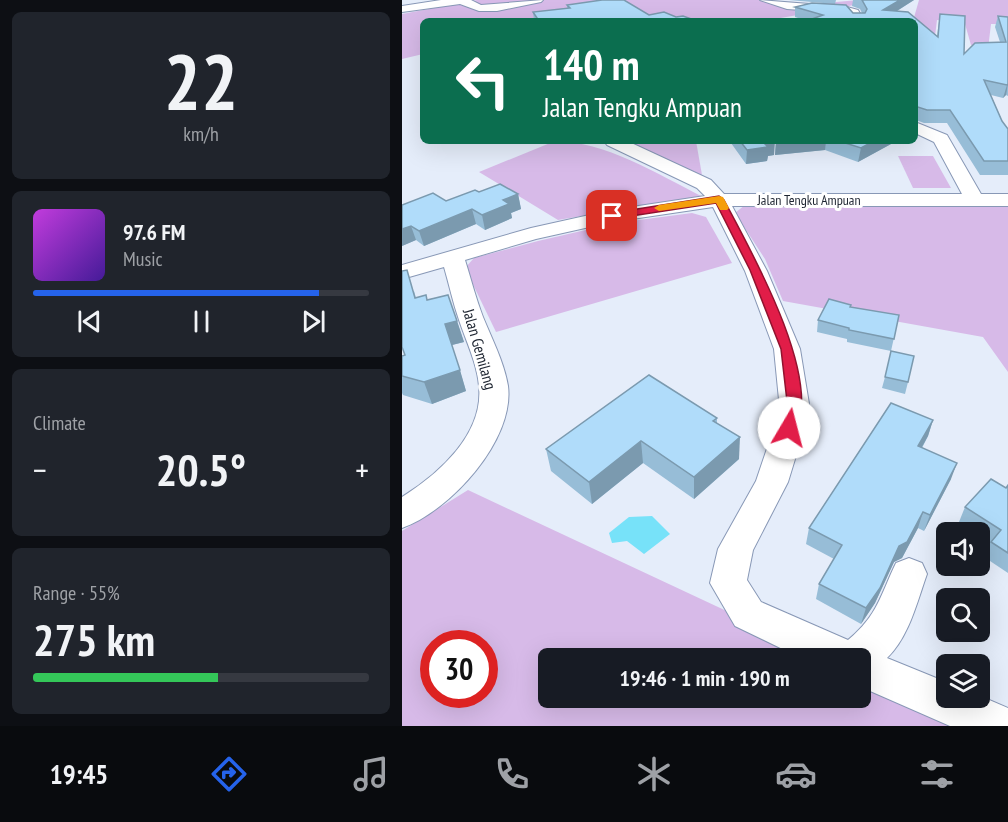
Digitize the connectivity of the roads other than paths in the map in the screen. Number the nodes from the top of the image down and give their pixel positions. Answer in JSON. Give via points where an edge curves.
{"nodes":[{"id":1,"x":463,"y":0,"type":"edge"},
{"id":2,"x":537,"y":0,"type":"edge"},
{"id":3,"x":766,"y":0,"type":"edge"},
{"id":4,"x":402,"y":9,"type":"edge"},
{"id":5,"x":857,"y":18,"type":"edge"},
{"id":6,"x":918,"y":128,"type":"edge"},
{"id":7,"x":619,"y":144,"type":"edge"},
{"id":8,"x":719,"y":200,"type":"junction"},
{"id":9,"x":975,"y":200,"type":"junction"},
{"id":10,"x":1008,"y":200,"type":"edge"},
{"id":11,"x":453,"y":257,"type":"junction"},
{"id":12,"x":402,"y":272,"type":"edge"},
{"id":13,"x":402,"y":514,"type":"edge"},
{"id":14,"x":909,"y":574,"type":"dead end"},
{"id":15,"x":821,"y":648,"type":"edge"},
{"id":16,"x":869,"y":648,"type":"edge"},
{"id":17,"x":871,"y":671,"type":"edge"},
{"id":18,"x":1000,"y":726,"type":"edge"}],
"edges":[{"from":1,"to":2,"type":"street","via":[[479,8],[497,8]]},
{"from":1,"to":4,"type":"street"},
{"from":3,"to":5,"type":"street","via":[[787,6],[838,8],[854,12]]},
{"from":6,"to":9,"type":"street","via":[[941,139]]},
{"from":7,"to":8,"type":"street","via":[[704,184]]},
{"from":8,"to":9,"type":"street","name":"Jalan Tengku Ampuan"},
{"from":8,"to":11,"type":"street","name":"Jalan Tengku Ampuan","via":[[612,216]]},
{"from":8,"to":15,"type":"street","via":[[756,270],[787,349],[795,410],[772,482],[736,549],[728,583],[748,614]]},
{"from":9,"to":10,"type":"street","name":"Jalan Tengku Ampuan"},
{"from":11,"to":12,"type":"street","name":"Jalan Tengku Ampuan"},
{"from":11,"to":13,"type":"street","name":"Jalan Gemilang","via":[[494,393],[487,426],[465,463],[425,500]]},
{"from":14,"to":16,"type":"street","via":[[893,615],[880,638]]},
{"from":17,"to":18,"type":"street"}]}
